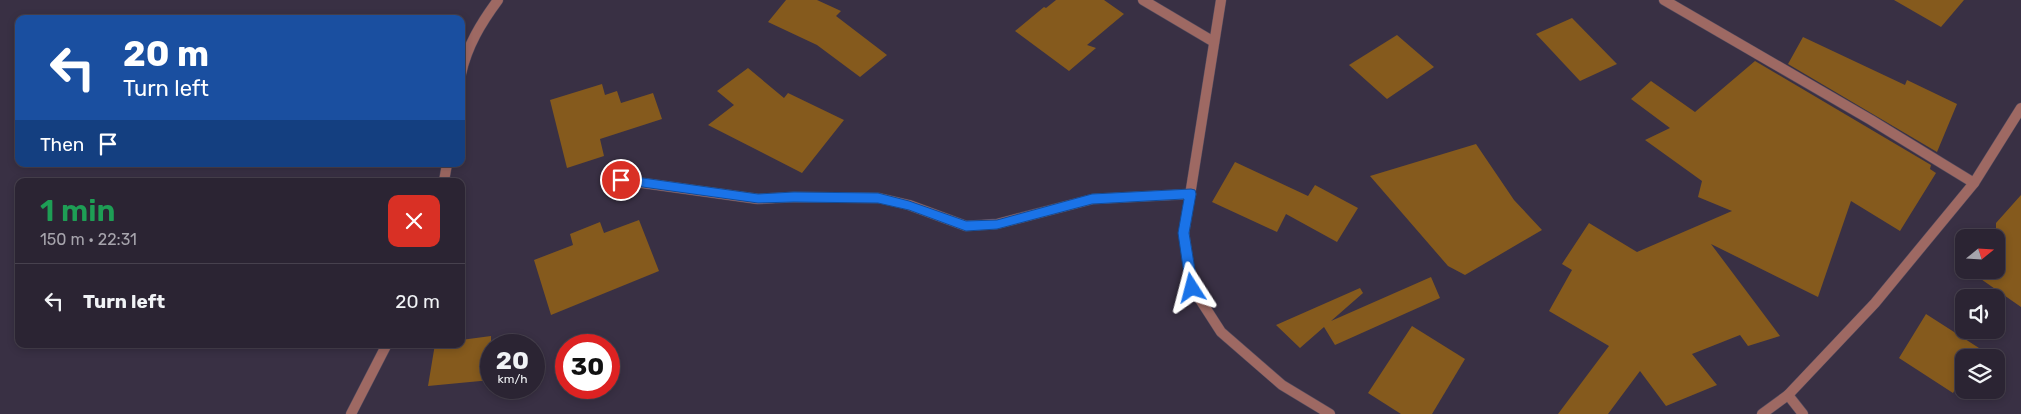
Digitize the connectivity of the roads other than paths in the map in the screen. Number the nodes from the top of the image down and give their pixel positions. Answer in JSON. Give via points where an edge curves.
{"nodes":[{"id":1,"x":498,"y":0,"type":"edge"},
{"id":2,"x":1143,"y":0,"type":"edge"},
{"id":3,"x":1220,"y":0,"type":"edge"},
{"id":4,"x":1664,"y":0,"type":"edge"},
{"id":5,"x":1214,"y":42,"type":"junction"},
{"id":6,"x":465,"y":58,"type":"edge"},
{"id":7,"x":2021,"y":108,"type":"edge"},
{"id":8,"x":621,"y":180,"type":"dead end"},
{"id":9,"x":1974,"y":183,"type":"junction"},
{"id":10,"x":1191,"y":194,"type":"junction"},
{"id":11,"x":385,"y":348,"type":"edge"},
{"id":12,"x":1788,"y":395,"type":"junction"},
{"id":13,"x":351,"y":414,"type":"edge"},
{"id":14,"x":1330,"y":414,"type":"edge"},
{"id":15,"x":1762,"y":414,"type":"edge"},
{"id":16,"x":1803,"y":414,"type":"edge"}],
"edges":[{"from":1,"to":6,"type":"street","via":[[481,22]]},
{"from":2,"to":5,"type":"street"},
{"from":3,"to":5,"type":"street"},
{"from":4,"to":9,"type":"street"},
{"from":5,"to":10,"type":"street"},
{"from":7,"to":9,"type":"street"},
{"from":8,"to":10,"type":"street","via":[[758,198],[878,198],[909,205],[966,226],[997,224],[1092,199]]},
{"from":9,"to":12,"type":"street","via":[[1875,303]]},
{"from":10,"to":14,"type":"street","via":[[1184,233],[1192,288],[1221,332],[1282,384]]},
{"from":11,"to":13,"type":"street"},
{"from":12,"to":15,"type":"street"},
{"from":12,"to":16,"type":"street"}]}
